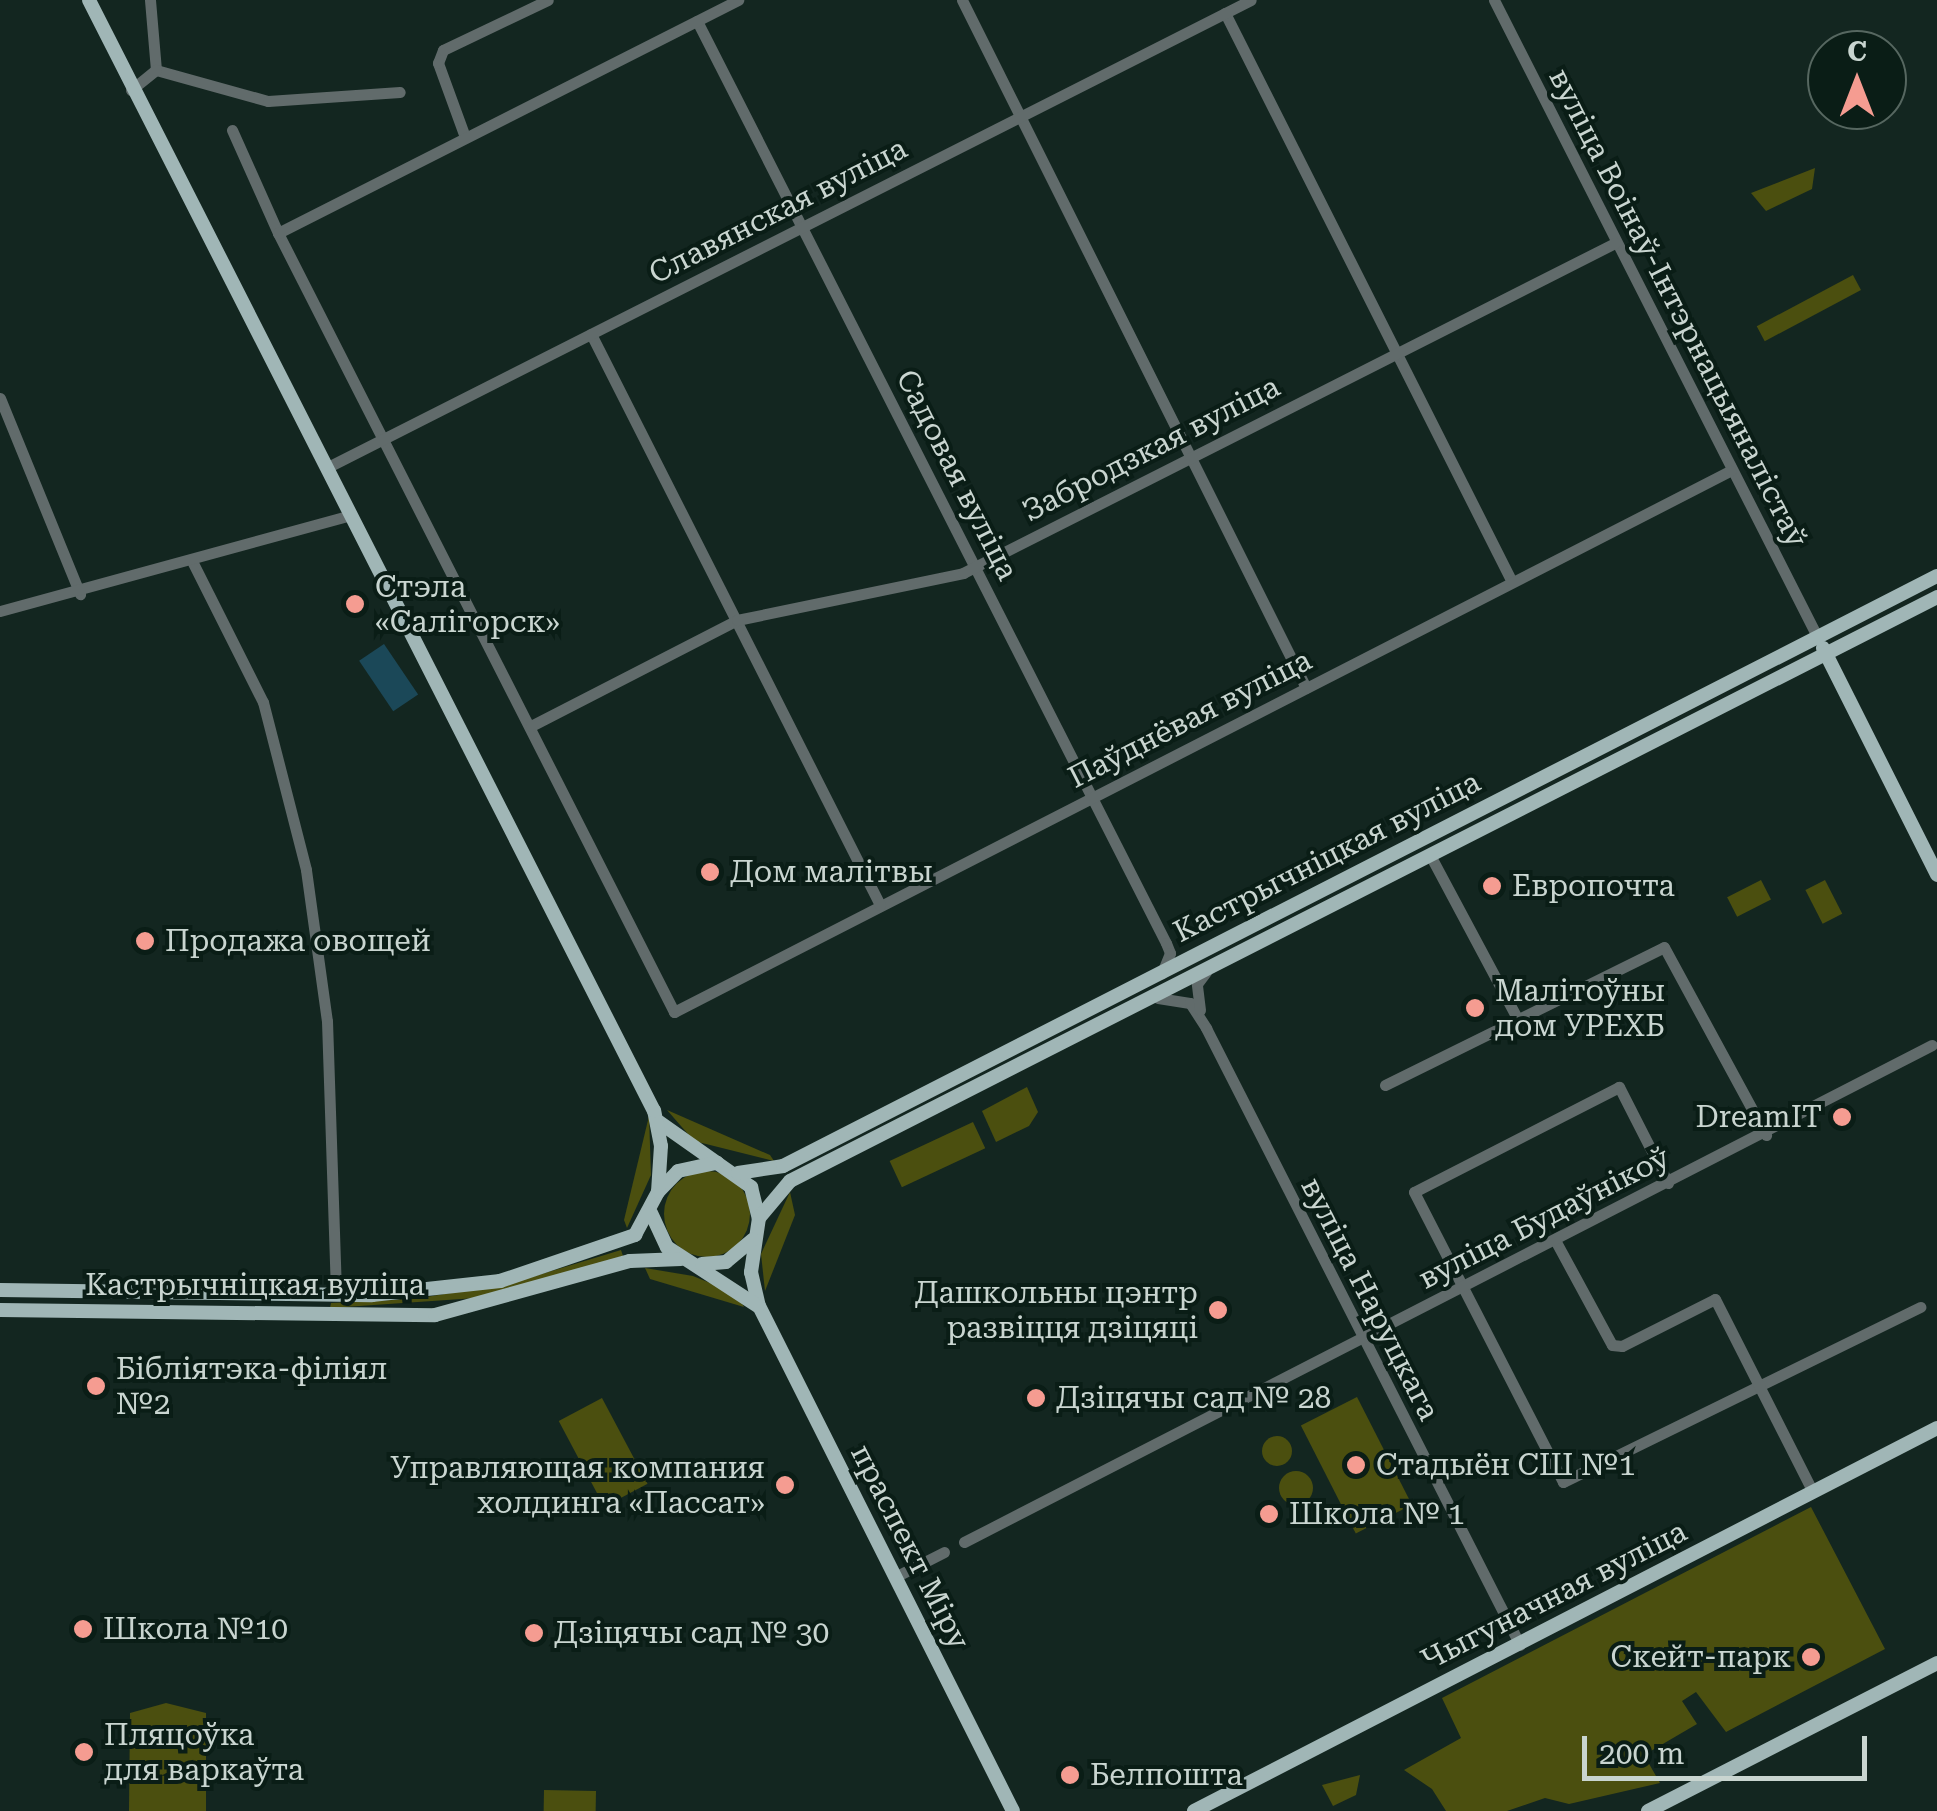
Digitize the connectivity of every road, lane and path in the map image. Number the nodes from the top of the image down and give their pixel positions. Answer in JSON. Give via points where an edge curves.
{"nodes":[{"id":1,"x":88,"y":0,"type":"edge"},
{"id":2,"x":150,"y":0,"type":"edge"},
{"id":3,"x":548,"y":0,"type":"edge"},
{"id":4,"x":738,"y":0,"type":"edge"},
{"id":5,"x":962,"y":0,"type":"edge"},
{"id":6,"x":1251,"y":0,"type":"edge"},
{"id":7,"x":1494,"y":0,"type":"edge"},
{"id":8,"x":1225,"y":13,"type":"junction"},
{"id":9,"x":698,"y":21,"type":"junction"},
{"id":10,"x":156,"y":70,"type":"junction"},
{"id":11,"x":131,"y":90,"type":"junction"},
{"id":12,"x":400,"y":92,"type":"dead end"},
{"id":13,"x":1018,"y":117,"type":"junction"},
{"id":14,"x":232,"y":130,"type":"dead end"},
{"id":15,"x":463,"y":133,"type":"junction"},
{"id":16,"x":802,"y":226,"type":"junction"},
{"id":17,"x":276,"y":229,"type":"junction"},
{"id":18,"x":1615,"y":242,"type":"junction"},
{"id":19,"x":591,"y":334,"type":"junction"},
{"id":20,"x":1396,"y":352,"type":"junction"},
{"id":21,"x":0,"y":398,"type":"edge"},
{"id":22,"x":383,"y":439,"type":"junction"},
{"id":23,"x":1188,"y":460,"type":"junction"},
{"id":24,"x":328,"y":467,"type":"junction"},
{"id":25,"x":1730,"y":471,"type":"junction"},
{"id":26,"x":351,"y":516,"type":"junction"},
{"id":27,"x":193,"y":563,"type":"junction"},
{"id":28,"x":976,"y":566,"type":"junction"},
{"id":29,"x":1937,"y":576,"type":"edge"},
{"id":30,"x":1512,"y":582,"type":"junction"},
{"id":31,"x":80,"y":594,"type":"junction"},
{"id":32,"x":1937,"y":598,"type":"edge"},
{"id":33,"x":0,"y":611,"type":"edge"},
{"id":34,"x":737,"y":620,"type":"junction"},
{"id":35,"x":1818,"y":638,"type":"junction"},
{"id":36,"x":1827,"y":655,"type":"junction"},
{"id":37,"x":1306,"y":688,"type":"junction"},
{"id":38,"x":531,"y":726,"type":"junction"},
{"id":39,"x":1092,"y":798,"type":"junction"},
{"id":40,"x":1430,"y":855,"type":"junction"},
{"id":41,"x":1937,"y":874,"type":"edge"},
{"id":42,"x":880,"y":904,"type":"junction"},
{"id":43,"x":1170,"y":953,"type":"junction"},
{"id":44,"x":1193,"y":957,"type":"junction"},
{"id":45,"x":1221,"y":960,"type":"junction"},
{"id":46,"x":1162,"y":973,"type":"junction"},
{"id":47,"x":1145,"y":1000,"type":"junction"},
{"id":48,"x":1517,"y":1018,"type":"junction"},
{"id":49,"x":1206,"y":1028,"type":"junction"},
{"id":50,"x":1932,"y":1045,"type":"dead end"},
{"id":51,"x":1385,"y":1086,"type":"dead end"},
{"id":52,"x":659,"y":1122,"type":"junction"},
{"id":53,"x":1766,"y":1135,"type":"junction"},
{"id":54,"x":717,"y":1163,"type":"junction"},
{"id":55,"x":738,"y":1173,"type":"junction"},
{"id":56,"x":1668,"y":1182,"type":"junction"},
{"id":57,"x":658,"y":1192,"type":"junction"},
{"id":58,"x":651,"y":1214,"type":"junction"},
{"id":59,"x":759,"y":1218,"type":"junction"},
{"id":60,"x":754,"y":1238,"type":"junction"},
{"id":61,"x":1554,"y":1240,"type":"junction"},
{"id":62,"x":681,"y":1259,"type":"junction"},
{"id":63,"x":702,"y":1264,"type":"junction"},
{"id":64,"x":1463,"y":1287,"type":"junction"},
{"id":65,"x":0,"y":1290,"type":"edge"},
{"id":66,"x":336,"y":1295,"type":"junction"},
{"id":67,"x":759,"y":1306,"type":"junction"},
{"id":68,"x":1920,"y":1307,"type":"dead end"},
{"id":69,"x":0,"y":1310,"type":"edge"},
{"id":70,"x":1362,"y":1339,"type":"junction"},
{"id":71,"x":1759,"y":1387,"type":"junction"},
{"id":72,"x":1937,"y":1428,"type":"edge"},
{"id":73,"x":1813,"y":1492,"type":"junction"},
{"id":74,"x":964,"y":1542,"type":"dead end"},
{"id":75,"x":944,"y":1552,"type":"dead end"},
{"id":76,"x":894,"y":1577,"type":"junction"},
{"id":77,"x":1520,"y":1645,"type":"junction"},
{"id":78,"x":1937,"y":1663,"type":"edge"},
{"id":79,"x":1013,"y":1811,"type":"edge"},
{"id":80,"x":1194,"y":1811,"type":"edge"},
{"id":81,"x":1648,"y":1811,"type":"edge"}],
"edges":[{"from":1,"to":11,"type":"main road"},
{"from":2,"to":10,"type":"street"},
{"from":3,"to":15,"type":"street","via":[[455,43],[438,63]]},
{"from":4,"to":9,"type":"street"},
{"from":5,"to":13,"type":"street"},
{"from":6,"to":8,"type":"street","name":"Славянская вуліца"},
{"from":7,"to":18,"type":"street","name":"вуліца Воінаў-Інтэрнацыяналістаў"},
{"from":8,"to":13,"type":"street","name":"Славянская вуліца"},
{"from":8,"to":20,"type":"street"},
{"from":9,"to":15,"type":"street"},
{"from":9,"to":16,"type":"street","name":"Садовая вуліца"},
{"from":10,"to":11,"type":"street"},
{"from":10,"to":12,"type":"street","via":[[268,101]]},
{"from":11,"to":24,"type":"main road"},
{"from":13,"to":16,"type":"street","name":"Славянская вуліца"},
{"from":13,"to":23,"type":"street"},
{"from":14,"to":17,"type":"street"},
{"from":15,"to":17,"type":"street"},
{"from":16,"to":19,"type":"street","name":"Славянская вуліца"},
{"from":16,"to":28,"type":"street","name":"Садовая вуліца"},
{"from":17,"to":22,"type":"street"},
{"from":18,"to":20,"type":"street","name":"Забродзкая вуліца"},
{"from":18,"to":25,"type":"street","name":"вуліца Воінаў-Інтэрнацыяналістаў"},
{"from":19,"to":22,"type":"street","name":"Славянская вуліца"},
{"from":19,"to":34,"type":"street"},
{"from":20,"to":23,"type":"street","name":"Забродзкая вуліца"},
{"from":20,"to":30,"type":"street"},
{"from":21,"to":31,"type":"street"},
{"from":22,"to":24,"type":"street","name":"Славянская вуліца"},
{"from":22,"to":38,"type":"street"},
{"from":23,"to":28,"type":"street","name":"Забродзкая вуліца"},
{"from":23,"to":37,"type":"street"},
{"from":24,"to":26,"type":"main road"},
{"from":25,"to":30,"type":"street","name":"Паўднёвая вуліца"},
{"from":25,"to":35,"type":"street","name":"вуліца Воінаў-Інтэрнацыяналістаў"},
{"from":26,"to":27,"type":"street"},
{"from":26,"to":52,"type":"main road"},
{"from":27,"to":31,"type":"street"},
{"from":27,"to":66,"type":"street","name":"Кастрычніцкая вуліца","via":[[263,702],[306,870],[328,1050]]},
{"from":28,"to":34,"type":"street","name":"Забродзкая вуліца"},
{"from":28,"to":39,"type":"street","name":"Садовая вуліца"},
{"from":29,"to":35,"type":"main road","name":"Кастрычніцкая вуліца"},
{"from":30,"to":37,"type":"street","name":"Паўднёвая вуліца"},
{"from":31,"to":33,"type":"street"},
{"from":32,"to":36,"type":"main road","name":"Кастрычніцкая вуліца"},
{"from":34,"to":38,"type":"street","name":"Забродзкая вуліца"},
{"from":34,"to":42,"type":"street"},
{"from":35,"to":36,"type":"main road"},
{"from":35,"to":44,"type":"main road","name":"Кастрычніцкая вуліца"},
{"from":36,"to":40,"type":"main road","name":"Кастрычніцкая вуліца"},
{"from":36,"to":41,"type":"main road"},
{"from":37,"to":39,"type":"street","name":"Паўднёвая вуліца"},
{"from":38,"to":42,"type":"street","name":"Паўднёвая вуліца","via":[[674,1012]]},
{"from":39,"to":42,"type":"street","name":"Паўднёвая вуліца"},
{"from":39,"to":43,"type":"street","name":"Садовая вуліца"},
{"from":40,"to":45,"type":"main road","name":"Кастрычніцкая вуліца"},
{"from":40,"to":48,"type":"street"},
{"from":43,"to":44,"type":"street"},
{"from":43,"to":46,"type":"street"},
{"from":44,"to":46,"type":"main road","name":"Кастрычніцкая вуліца"},
{"from":45,"to":47,"type":"main road","name":"Кастрычніцкая вуліца"},
{"from":45,"to":49,"type":"street","via":[[1197,984]]},
{"from":46,"to":55,"type":"main road","name":"Кастрычніцкая вуліца","via":[[782,1166]]},
{"from":47,"to":49,"type":"street","via":[[1169,996],[1190,1003]]},
{"from":47,"to":59,"type":"main road","name":"Кастрычніцкая вуліца","via":[[790,1182]]},
{"from":48,"to":51,"type":"street"},
{"from":48,"to":53,"type":"street","via":[[1664,946]]},
{"from":49,"to":70,"type":"street","name":"вуліца Наруцкага"},
{"from":50,"to":53,"type":"street","name":"вуліца Будаўнікоў"},
{"from":52,"to":54,"type":"main road"},
{"from":52,"to":57,"type":"main road"},
{"from":53,"to":56,"type":"street","name":"вуліца Будаўнікоў"},
{"from":54,"to":55,"type":"main road"},
{"from":54,"to":57,"type":"main road","via":[[678,1172]]},
{"from":55,"to":59,"type":"main road","via":[[758,1202]]},
{"from":56,"to":61,"type":"street","name":"вуліца Будаўнікоў"},
{"from":56,"to":64,"type":"street","via":[[1618,1087],[1414,1192]]},
{"from":57,"to":58,"type":"main road"},
{"from":58,"to":62,"type":"main road"},
{"from":58,"to":66,"type":"main road","name":"Кастрычніцкая вуліца","via":[[634,1234],[500,1281],[430,1293]]},
{"from":59,"to":60,"type":"main road"},
{"from":60,"to":63,"type":"main road","via":[[726,1262]]},
{"from":60,"to":67,"type":"main road","via":[[751,1272]]},
{"from":61,"to":64,"type":"street","name":"вуліца Будаўнікоў"},
{"from":61,"to":71,"type":"street","via":[[1609,1343],[1622,1346],[1715,1299]]},
{"from":62,"to":63,"type":"main road"},
{"from":62,"to":69,"type":"main road","name":"Кастрычніцкая вуліца","via":[[630,1261],[435,1315]]},
{"from":63,"to":67,"type":"main road"},
{"from":64,"to":70,"type":"street","name":"вуліца Будаўнікоў"},
{"from":64,"to":71,"type":"street","via":[[1566,1484]]},
{"from":65,"to":66,"type":"main road","name":"Кастрычніцкая вуліца"},
{"from":67,"to":76,"type":"main road","name":"праспект Міру"},
{"from":68,"to":71,"type":"street"},
{"from":70,"to":74,"type":"street","name":"вуліца Будаўнікоў"},
{"from":70,"to":77,"type":"street","name":"вуліца Наруцкага"},
{"from":71,"to":73,"type":"street"},
{"from":72,"to":73,"type":"main road","name":"Чыгуначная вуліца"},
{"from":73,"to":77,"type":"main road","name":"Чыгуначная вуліца"},
{"from":75,"to":76,"type":"street"},
{"from":76,"to":79,"type":"main road","name":"праспект Міру"},
{"from":77,"to":80,"type":"main road","name":"Чыгуначная вуліца"},
{"from":78,"to":81,"type":"main road"}]}
